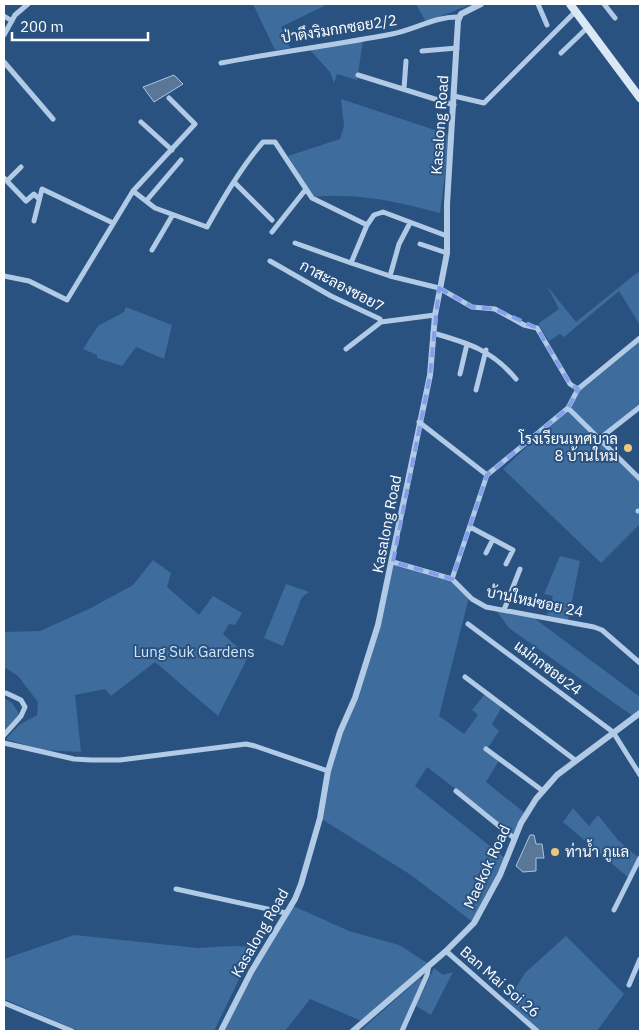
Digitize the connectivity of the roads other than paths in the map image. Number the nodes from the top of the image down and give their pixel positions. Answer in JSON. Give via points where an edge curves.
{"nodes":[{"id":1,"x":28,"y":4,"type":"edge"},
{"id":2,"x":481,"y":4,"type":"edge"},
{"id":3,"x":538,"y":4,"type":"edge"},
{"id":4,"x":570,"y":4,"type":"edge"},
{"id":5,"x":604,"y":4,"type":"edge"},
{"id":6,"x":575,"y":12,"type":"junction"},
{"id":7,"x":4,"y":16,"type":"edge"},
{"id":8,"x":459,"y":17,"type":"junction"},
{"id":9,"x":615,"y":18,"type":"dead end"},
{"id":10,"x":12,"y":20,"type":"junction"},
{"id":11,"x":547,"y":25,"type":"dead end"},
{"id":12,"x":588,"y":28,"type":"junction"},
{"id":13,"x":4,"y":35,"type":"edge"},
{"id":14,"x":457,"y":48,"type":"junction"},
{"id":15,"x":422,"y":51,"type":"dead end"},
{"id":16,"x":560,"y":54,"type":"dead end"},
{"id":17,"x":406,"y":61,"type":"dead end"},
{"id":18,"x":4,"y":62,"type":"edge"},
{"id":19,"x":222,"y":63,"type":"dead end"},
{"id":20,"x":358,"y":75,"type":"dead end"},
{"id":21,"x":404,"y":90,"type":"junction"},
{"id":22,"x":454,"y":96,"type":"junction"},
{"id":23,"x":169,"y":98,"type":"dead end"},
{"id":24,"x":640,"y":98,"type":"edge"},
{"id":25,"x":454,"y":105,"type":"junction"},
{"id":26,"x":53,"y":119,"type":"dead end"},
{"id":27,"x":141,"y":122,"type":"dead end"},
{"id":28,"x":172,"y":150,"type":"junction"},
{"id":29,"x":182,"y":160,"type":"dead end"},
{"id":30,"x":21,"y":168,"type":"dead end"},
{"id":31,"x":5,"y":179,"type":"edge"},
{"id":32,"x":234,"y":182,"type":"junction"},
{"id":33,"x":306,"y":189,"type":"junction"},
{"id":34,"x":134,"y":191,"type":"junction"},
{"id":35,"x":38,"y":198,"type":"dead end"},
{"id":36,"x":147,"y":200,"type":"junction"},
{"id":37,"x":172,"y":216,"type":"junction"},
{"id":38,"x":272,"y":220,"type":"dead end"},
{"id":39,"x":34,"y":221,"type":"dead end"},
{"id":40,"x":410,"y":223,"type":"junction"},
{"id":41,"x":113,"y":224,"type":"junction"},
{"id":42,"x":367,"y":225,"type":"junction"},
{"id":43,"x":272,"y":232,"type":"dead end"},
{"id":44,"x":447,"y":236,"type":"junction"},
{"id":45,"x":296,"y":243,"type":"dead end"},
{"id":46,"x":420,"y":244,"type":"dead end"},
{"id":47,"x":152,"y":250,"type":"dead end"},
{"id":48,"x":447,"y":253,"type":"junction"},
{"id":49,"x":270,"y":261,"type":"dead end"},
{"id":50,"x":352,"y":263,"type":"junction"},
{"id":51,"x":4,"y":276,"type":"edge"},
{"id":52,"x":390,"y":276,"type":"junction"},
{"id":53,"x":439,"y":288,"type":"junction"},
{"id":54,"x":435,"y":315,"type":"junction"},
{"id":55,"x":382,"y":322,"type":"junction"},
{"id":56,"x":433,"y":333,"type":"junction"},
{"id":57,"x":640,"y":338,"type":"edge"},
{"id":58,"x":467,"y":344,"type":"junction"},
{"id":59,"x":346,"y":349,"type":"dead end"},
{"id":60,"x":486,"y":350,"type":"junction"},
{"id":61,"x":460,"y":374,"type":"dead end"},
{"id":62,"x":516,"y":378,"type":"dead end"},
{"id":63,"x":578,"y":389,"type":"junction"},
{"id":64,"x":476,"y":390,"type":"dead end"},
{"id":65,"x":640,"y":407,"type":"edge"},
{"id":66,"x":568,"y":408,"type":"junction"},
{"id":67,"x":419,"y":422,"type":"junction"},
{"id":68,"x":599,"y":439,"type":"junction"},
{"id":69,"x":487,"y":475,"type":"junction"},
{"id":70,"x":640,"y":479,"type":"edge"},
{"id":71,"x":470,"y":527,"type":"junction"},
{"id":72,"x":493,"y":539,"type":"junction"},
{"id":73,"x":486,"y":553,"type":"dead end"},
{"id":74,"x":393,"y":562,"type":"junction"},
{"id":75,"x":506,"y":564,"type":"dead end"},
{"id":76,"x":520,"y":569,"type":"dead end"},
{"id":77,"x":452,"y":579,"type":"junction"},
{"id":78,"x":504,"y":610,"type":"junction"},
{"id":79,"x":468,"y":624,"type":"dead end"},
{"id":80,"x":640,"y":663,"type":"edge"},
{"id":81,"x":465,"y":677,"type":"dead end"},
{"id":82,"x":6,"y":694,"type":"dead end"},
{"id":83,"x":640,"y":713,"type":"edge"},
{"id":84,"x":613,"y":732,"type":"junction"},
{"id":85,"x":4,"y":735,"type":"edge"},
{"id":86,"x":4,"y":742,"type":"edge"},
{"id":87,"x":486,"y":749,"type":"dead end"},
{"id":88,"x":575,"y":760,"type":"junction"},
{"id":89,"x":328,"y":771,"type":"junction"},
{"id":90,"x":640,"y":775,"type":"edge"},
{"id":91,"x":543,"y":790,"type":"junction"},
{"id":92,"x":456,"y":791,"type":"dead end"},
{"id":93,"x":514,"y":838,"type":"junction"},
{"id":94,"x":640,"y":858,"type":"edge"},
{"id":95,"x":176,"y":889,"type":"dead end"},
{"id":96,"x":614,"y":910,"type":"dead end"},
{"id":97,"x":286,"y":913,"type":"junction"},
{"id":98,"x":446,"y":951,"type":"junction"},
{"id":99,"x":640,"y":959,"type":"edge"},
{"id":100,"x":429,"y":964,"type":"junction"},
{"id":101,"x":629,"y":985,"type":"dead end"},
{"id":102,"x":4,"y":1003,"type":"edge"},
{"id":103,"x":72,"y":1031,"type":"edge"},
{"id":104,"x":221,"y":1031,"type":"edge"},
{"id":105,"x":354,"y":1031,"type":"edge"},
{"id":106,"x":402,"y":1031,"type":"edge"},
{"id":107,"x":537,"y":1031,"type":"edge"}],
"edges":[{"from":1,"to":10,"type":"street"},
{"from":2,"to":8,"type":"street"},
{"from":3,"to":11,"type":"street"},
{"from":4,"to":6,"type":"main road"},
{"from":5,"to":9,"type":"street"},
{"from":6,"to":12,"type":"main road"},
{"from":6,"to":22,"type":"street","via":[[484,103]]},
{"from":7,"to":10,"type":"street"},
{"from":8,"to":14,"type":"street","name":"Kasalong Road"},
{"from":8,"to":19,"type":"street","name":"ป่าตึงริมกกซอย2/2","via":[[448,17],[394,34],[284,50]]},
{"from":10,"to":13,"type":"street"},
{"from":12,"to":16,"type":"street"},
{"from":12,"to":24,"type":"main road"},
{"from":14,"to":15,"type":"street"},
{"from":14,"to":22,"type":"street","name":"Kasalong Road"},
{"from":17,"to":21,"type":"street"},
{"from":18,"to":26,"type":"street"},
{"from":20,"to":21,"type":"street"},
{"from":21,"to":25,"type":"street"},
{"from":22,"to":25,"type":"street","name":"Kasalong Road"},
{"from":23,"to":28,"type":"street","via":[[196,123]]},
{"from":25,"to":44,"type":"street","name":"Kasalong Road"},
{"from":27,"to":28,"type":"street"},
{"from":28,"to":34,"type":"street"},
{"from":29,"to":36,"type":"street"},
{"from":30,"to":31,"type":"street"},
{"from":31,"to":35,"type":"street","via":[[26,202],[34,194]]},
{"from":32,"to":33,"type":"street","via":[[264,142],[275,142]]},
{"from":32,"to":37,"type":"street","via":[[207,227]]},
{"from":32,"to":38,"type":"street"},
{"from":33,"to":42,"type":"street","via":[[312,198]]},
{"from":33,"to":43,"type":"street"},
{"from":34,"to":36,"type":"street"},
{"from":34,"to":41,"type":"street"},
{"from":36,"to":37,"type":"street"},
{"from":37,"to":47,"type":"street"},
{"from":39,"to":41,"type":"street","via":[[42,189]]},
{"from":40,"to":42,"type":"street","via":[[382,212],[374,214]]},
{"from":40,"to":44,"type":"street"},
{"from":40,"to":52,"type":"street","via":[[399,244]]},
{"from":41,"to":51,"type":"street","via":[[67,300],[29,281]]},
{"from":42,"to":50,"type":"street"},
{"from":44,"to":48,"type":"street","name":"Kasalong Road"},
{"from":45,"to":50,"type":"street"},
{"from":46,"to":48,"type":"street"},
{"from":48,"to":53,"type":"street","name":"Kasalong Road"},
{"from":49,"to":55,"type":"street","name":"กาสะลองซอย7","via":[[331,296],[380,318]]},
{"from":50,"to":52,"type":"street"},
{"from":52,"to":53,"type":"street"},
{"from":53,"to":54,"type":"street","name":"Kasalong Road"},
{"from":53,"to":63,"type":"street","via":[[472,307],[495,309],[524,325],[537,328],[570,384]]},
{"from":54,"to":55,"type":"street","name":"กาสะลองซอย7"},
{"from":54,"to":56,"type":"street","name":"Kasalong Road"},
{"from":55,"to":59,"type":"street"},
{"from":56,"to":58,"type":"street"},
{"from":56,"to":67,"type":"street","name":"Kasalong Road","via":[[430,375]]},
{"from":57,"to":63,"type":"street"},
{"from":58,"to":60,"type":"street"},
{"from":58,"to":61,"type":"street"},
{"from":60,"to":62,"type":"street"},
{"from":60,"to":64,"type":"street"},
{"from":63,"to":66,"type":"street"},
{"from":65,"to":68,"type":"street"},
{"from":66,"to":68,"type":"street"},
{"from":66,"to":69,"type":"street"},
{"from":67,"to":69,"type":"street"},
{"from":67,"to":74,"type":"street","name":"Kasalong Road"},
{"from":68,"to":70,"type":"street"},
{"from":69,"to":71,"type":"street"},
{"from":71,"to":72,"type":"street"},
{"from":71,"to":77,"type":"street"},
{"from":72,"to":73,"type":"street"},
{"from":72,"to":75,"type":"street","via":[[514,550]]},
{"from":74,"to":77,"type":"street","name":"บ้านใหม่ซอย 24"},
{"from":74,"to":89,"type":"street","name":"Kasalong Road","via":[[368,660]]},
{"from":76,"to":78,"type":"street"},
{"from":77,"to":78,"type":"street","name":"บ้านใหม่ซอย 24","via":[[479,604]]},
{"from":78,"to":80,"type":"street","name":"บ้านใหม่ซอย 24","via":[[602,630]]},
{"from":79,"to":84,"type":"street","name":"แม่กกซอย24"},
{"from":81,"to":88,"type":"street"},
{"from":82,"to":85,"type":"street","via":[[21,700],[25,707]]},
{"from":83,"to":84,"type":"street","name":"Maekok Road"},
{"from":84,"to":88,"type":"street","name":"Maekok Road"},
{"from":84,"to":90,"type":"street"},
{"from":86,"to":89,"type":"street","via":[[74,759],[92,760],[120,760],[246,744]]},
{"from":87,"to":91,"type":"street"},
{"from":88,"to":91,"type":"street","name":"Maekok Road"},
{"from":89,"to":97,"type":"street","name":"Kasalong Road","via":[[309,859],[295,899]]},
{"from":91,"to":93,"type":"street","name":"Maekok Road"},
{"from":92,"to":93,"type":"street"},
{"from":93,"to":98,"type":"street","name":"Maekok Road","via":[[484,907],[474,923]]},
{"from":94,"to":96,"type":"street"},
{"from":95,"to":97,"type":"street"},
{"from":97,"to":104,"type":"street","name":"Kasalong Road"},
{"from":98,"to":100,"type":"street","name":"Maekok Road"},
{"from":98,"to":107,"type":"street","name":"Ban Mai Soi 26"},
{"from":99,"to":101,"type":"street"},
{"from":100,"to":105,"type":"street","name":"Maekok Road"},
{"from":100,"to":106,"type":"street","via":[[428,974]]},
{"from":102,"to":103,"type":"street"}]}
